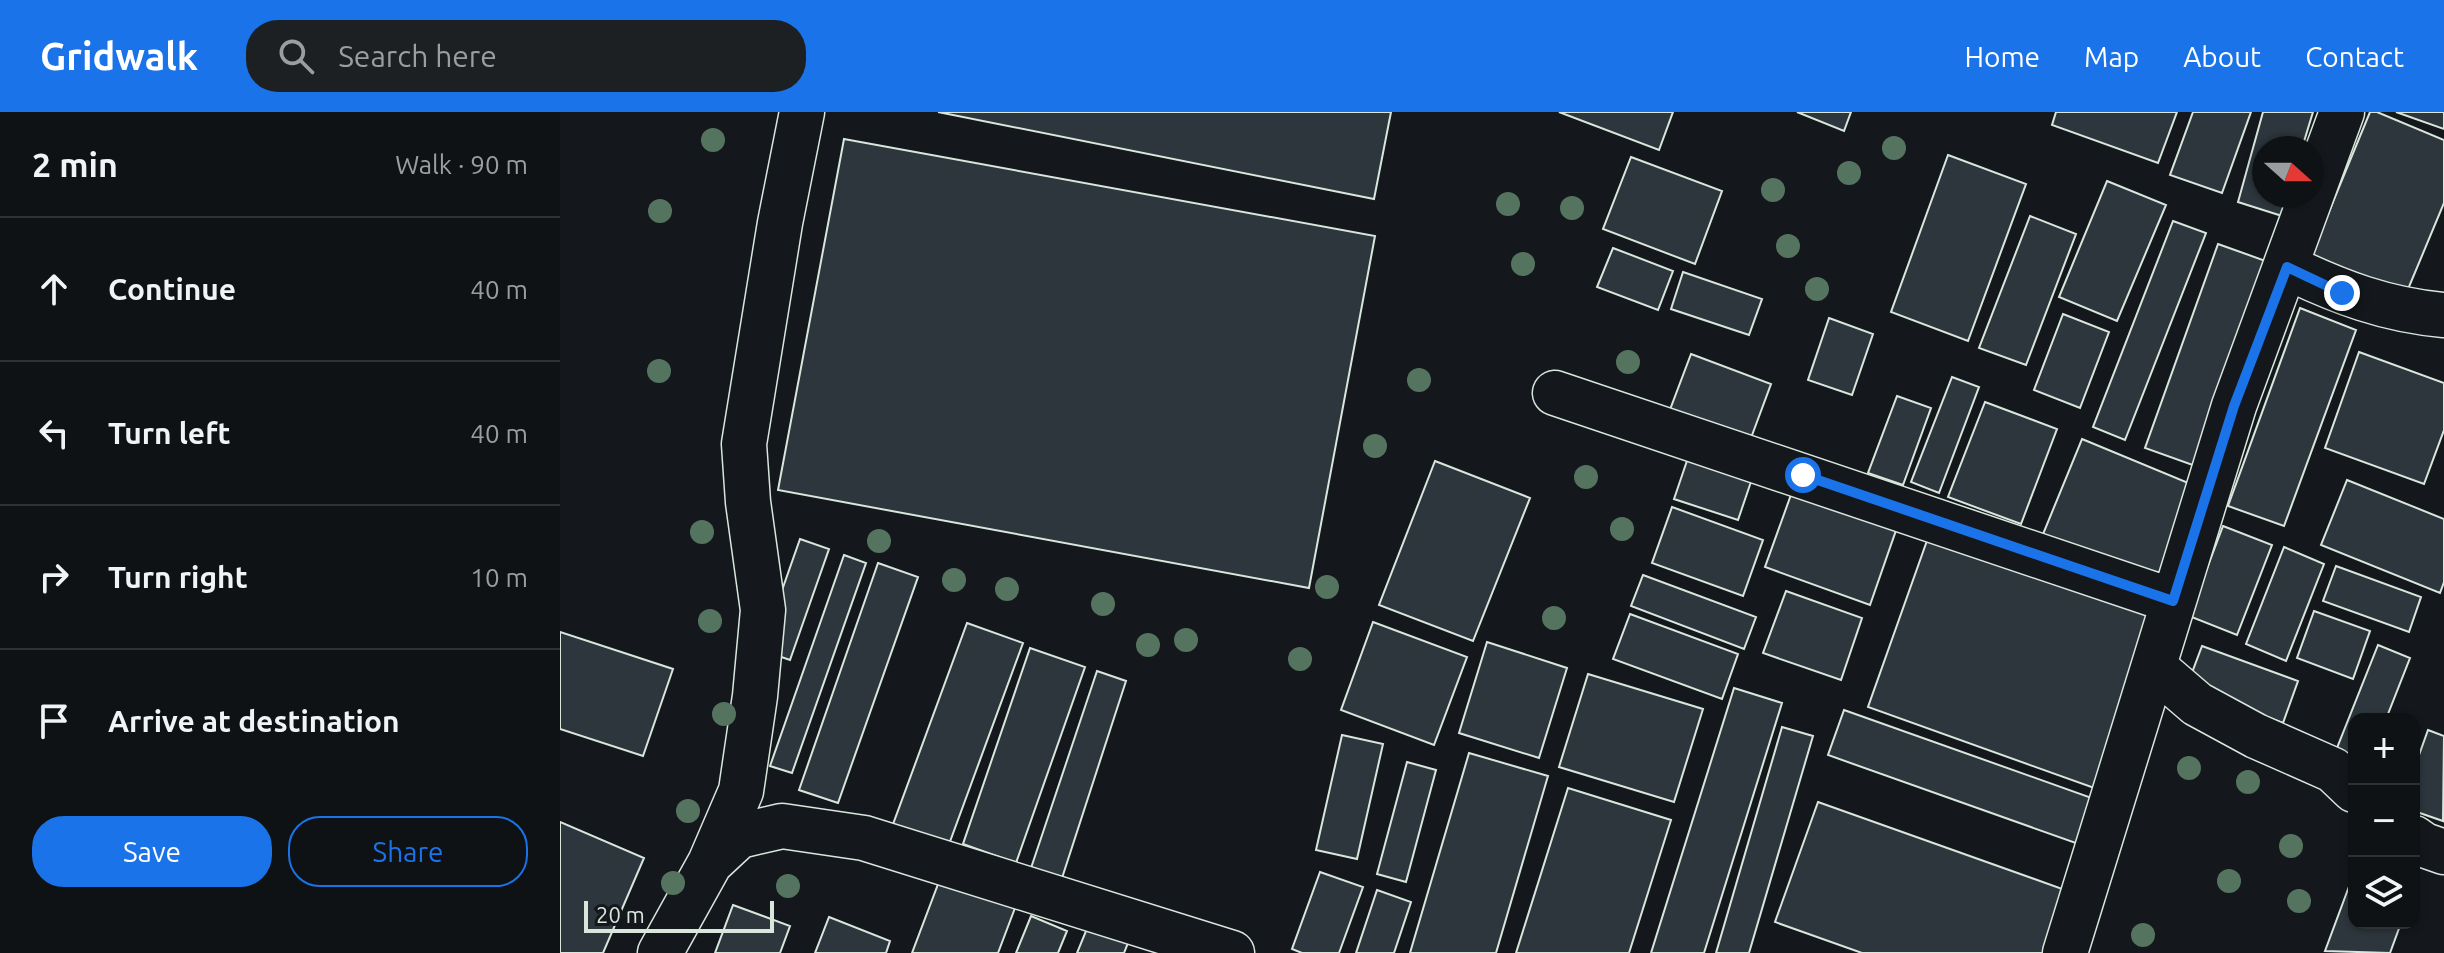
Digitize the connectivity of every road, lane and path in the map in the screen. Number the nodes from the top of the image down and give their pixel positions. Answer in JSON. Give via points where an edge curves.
{"nodes":[{"id":1,"x":802,"y":112,"type":"edge"},
{"id":2,"x":2342,"y":112,"type":"edge"},
{"id":3,"x":2287,"y":267,"type":"junction"},
{"id":4,"x":2444,"y":315,"type":"edge"},
{"id":5,"x":1555,"y":393,"type":"dead end"},
{"id":6,"x":2173,"y":601,"type":"junction"},
{"id":7,"x":2154,"y":667,"type":"junction"},
{"id":8,"x":2349,"y":785,"type":"edge"},
{"id":9,"x":2420,"y":842,"type":"edge"},
{"id":10,"x":2444,"y":852,"type":"edge"},
{"id":11,"x":710,"y":863,"type":"junction"},
{"id":12,"x":660,"y":953,"type":"edge"},
{"id":13,"x":1232,"y":953,"type":"edge"},
{"id":14,"x":2065,"y":953,"type":"edge"}],
"edges":[{"from":1,"to":11,"type":"street","via":[[744,444],[763,610],[755,696],[741,791]]},
{"from":2,"to":3,"type":"street"},
{"from":3,"to":4,"type":"street","via":[[2342,293]]},
{"from":3,"to":6,"type":"street","via":[[2234,406]]},
{"from":5,"to":6,"type":"street"},
{"from":6,"to":7,"type":"street"},
{"from":7,"to":8,"type":"street","via":[[2197,704],[2333,770]]},
{"from":7,"to":14,"type":"street"},
{"from":9,"to":10,"type":"street"},
{"from":11,"to":12,"type":"street"},
{"from":11,"to":13,"type":"street","via":[[739,836],[782,826],[864,838]]}]}
